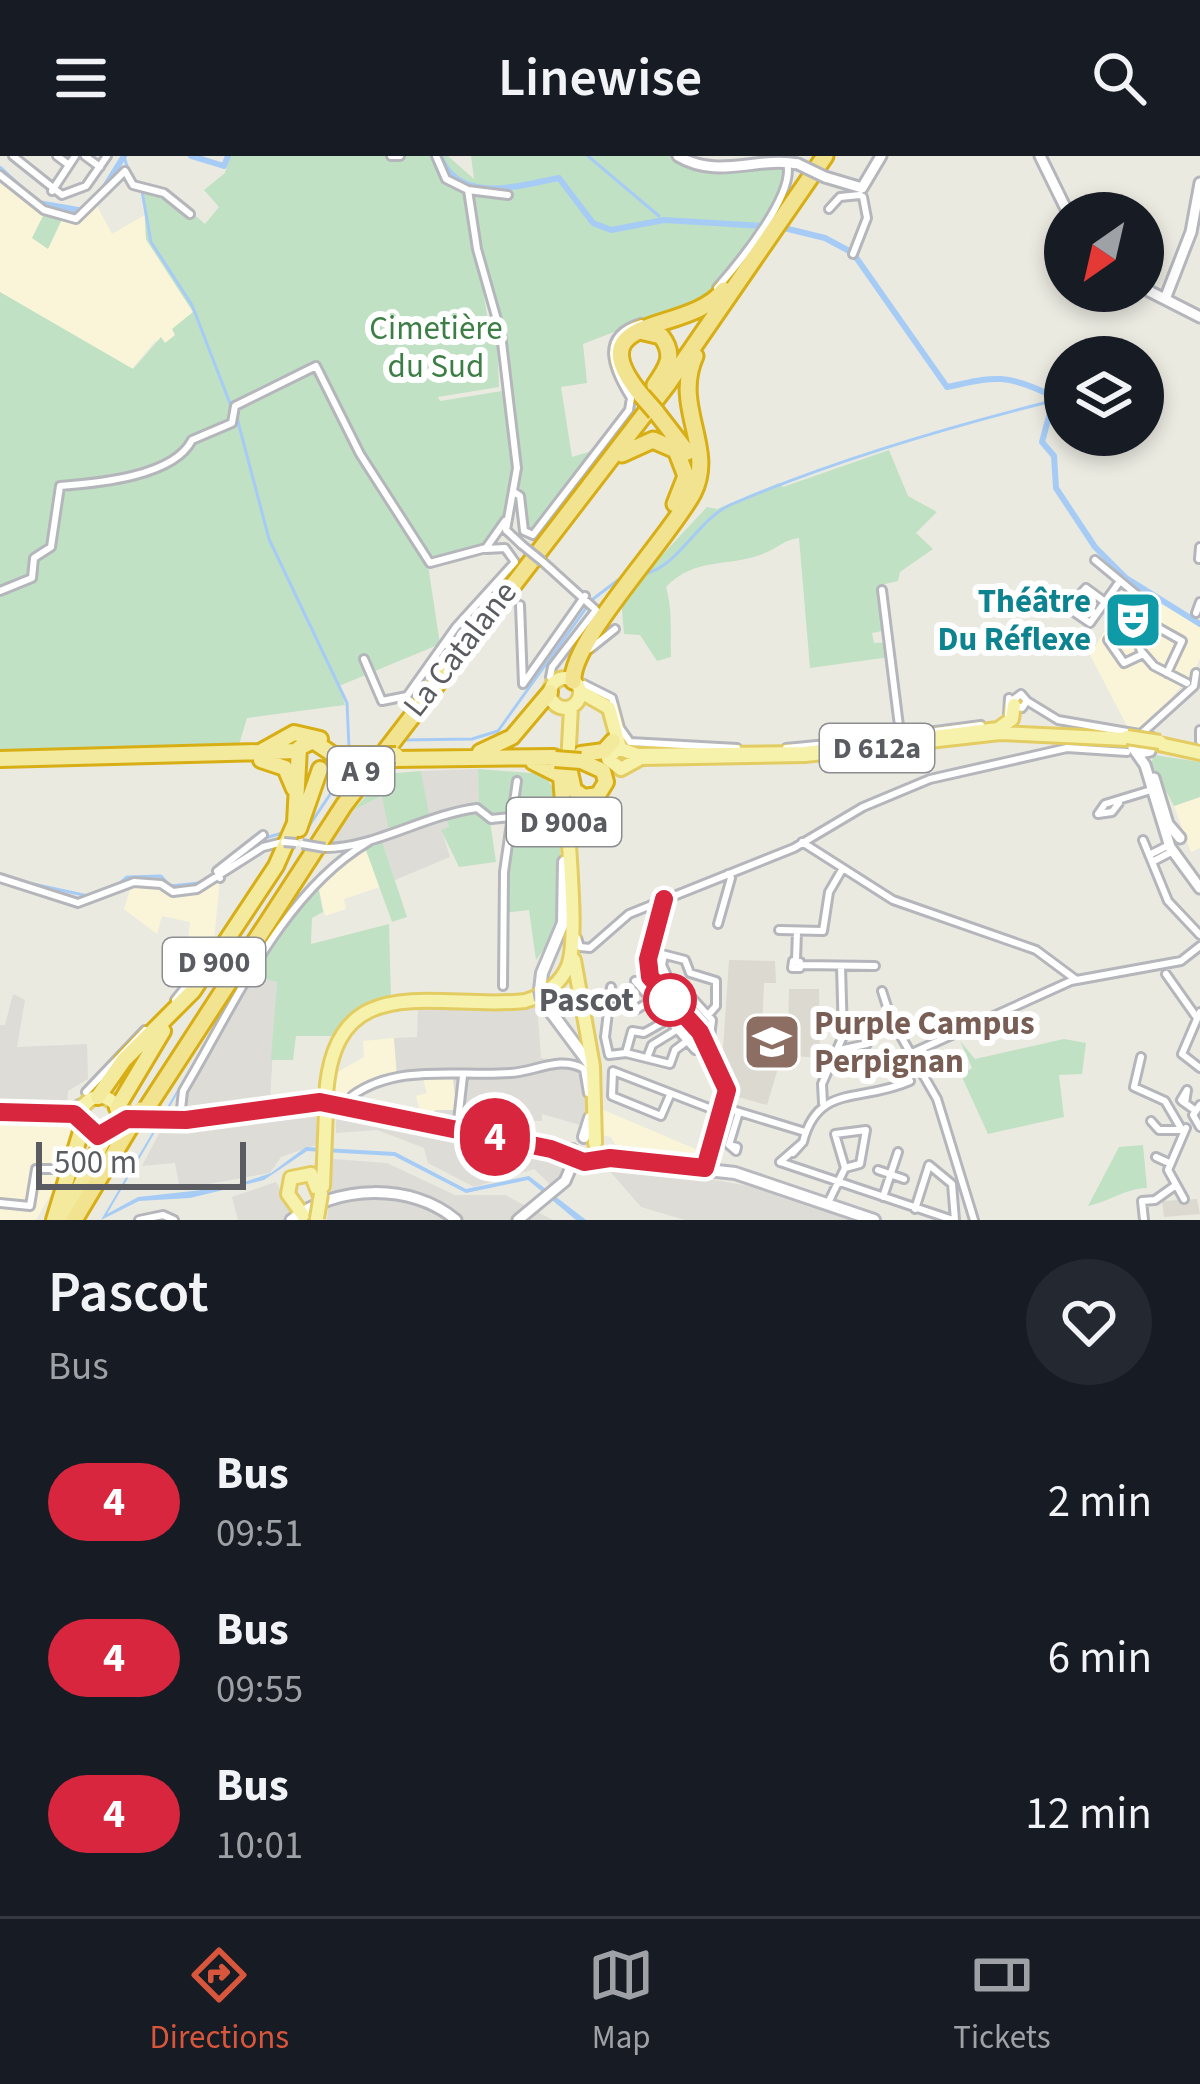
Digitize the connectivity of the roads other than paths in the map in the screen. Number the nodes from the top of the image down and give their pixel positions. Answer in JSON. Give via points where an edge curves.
{"nodes":[{"id":1,"x":57,"y":156,"type":"edge"},
{"id":2,"x":75,"y":156,"type":"edge"},
{"id":3,"x":86,"y":156,"type":"edge"},
{"id":4,"x":107,"y":156,"type":"edge"},
{"id":5,"x":436,"y":156,"type":"edge"},
{"id":6,"x":678,"y":156,"type":"edge"},
{"id":7,"x":822,"y":156,"type":"edge"},
{"id":8,"x":881,"y":156,"type":"edge"},
{"id":9,"x":1040,"y":156,"type":"edge"},
{"id":10,"x":20,"y":158,"type":"edge"},
{"id":11,"x":785,"y":159,"type":"edge"},
{"id":12,"x":69,"y":165,"type":"junction"},
{"id":13,"x":100,"y":167,"type":"junction"},
{"id":14,"x":0,"y":175,"type":"edge"},
{"id":15,"x":1200,"y":183,"type":"edge"},
{"id":16,"x":468,"y":190,"type":"junction"},
{"id":17,"x":52,"y":191,"type":"junction"},
{"id":18,"x":863,"y":191,"type":"junction"},
{"id":19,"x":1058,"y":192,"type":"edge"},
{"id":20,"x":508,"y":195,"type":"dead end"},
{"id":21,"x":830,"y":208,"type":"dead end"},
{"id":22,"x":190,"y":214,"type":"dead end"},
{"id":23,"x":853,"y":253,"type":"dead end"},
{"id":24,"x":742,"y":270,"type":"junction"},
{"id":25,"x":730,"y":297,"type":"junction"},
{"id":26,"x":1165,"y":299,"type":"joint"},
{"id":27,"x":1200,"y":317,"type":"edge"},
{"id":28,"x":632,"y":333,"type":"junction"},
{"id":29,"x":610,"y":452,"type":"junction"},
{"id":30,"x":514,"y":492,"type":"junction"},
{"id":31,"x":505,"y":521,"type":"junction"},
{"id":32,"x":498,"y":536,"type":"junction"},
{"id":33,"x":510,"y":536,"type":"junction"},
{"id":34,"x":1200,"y":547,"type":"edge"},
{"id":35,"x":482,"y":550,"type":"junction"},
{"id":36,"x":651,"y":551,"type":"junction"},
{"id":37,"x":1198,"y":559,"type":"edge"},
{"id":38,"x":1095,"y":560,"type":"dead end"},
{"id":39,"x":1120,"y":581,"type":"junction"},
{"id":40,"x":881,"y":590,"type":"dead end"},
{"id":41,"x":0,"y":591,"type":"edge"},
{"id":42,"x":585,"y":596,"type":"junction"},
{"id":43,"x":500,"y":598,"type":"junction"},
{"id":44,"x":1105,"y":602,"type":"junction"},
{"id":45,"x":1200,"y":602,"type":"edge"},
{"id":46,"x":520,"y":605,"type":"dead end"},
{"id":47,"x":1196,"y":613,"type":"dead end"},
{"id":48,"x":1141,"y":618,"type":"junction"},
{"id":49,"x":615,"y":629,"type":"dead end"},
{"id":50,"x":1108,"y":640,"type":"dead end"},
{"id":51,"x":1143,"y":654,"type":"junction"},
{"id":52,"x":364,"y":659,"type":"dead end"},
{"id":53,"x":1200,"y":664,"type":"edge"},
{"id":54,"x":1168,"y":673,"type":"junction"},
{"id":55,"x":1192,"y":683,"type":"edge"},
{"id":56,"x":566,"y":690,"type":"junction"},
{"id":57,"x":1018,"y":702,"type":"junction"},
{"id":58,"x":1200,"y":730,"type":"edge"},
{"id":59,"x":901,"y":734,"type":"junction"},
{"id":60,"x":1100,"y":734,"type":"junction"},
{"id":61,"x":938,"y":736,"type":"junction"},
{"id":62,"x":1200,"y":741,"type":"edge"},
{"id":63,"x":1139,"y":742,"type":"junction"},
{"id":64,"x":1200,"y":753,"type":"edge"},
{"id":65,"x":469,"y":755,"type":"junction"},
{"id":66,"x":617,"y":755,"type":"junction"},
{"id":67,"x":360,"y":756,"type":"junction"},
{"id":68,"x":243,"y":757,"type":"junction"},
{"id":69,"x":564,"y":757,"type":"junction"},
{"id":70,"x":298,"y":759,"type":"junction"},
{"id":71,"x":0,"y":761,"type":"edge"},
{"id":72,"x":324,"y":761,"type":"junction"},
{"id":73,"x":517,"y":781,"type":"dead end"},
{"id":74,"x":1154,"y":794,"type":"junction"},
{"id":75,"x":1114,"y":805,"type":"dead end"},
{"id":76,"x":296,"y":806,"type":"junction"},
{"id":77,"x":564,"y":814,"type":"junction"},
{"id":78,"x":511,"y":817,"type":"junction"},
{"id":79,"x":300,"y":825,"type":"junction"},
{"id":80,"x":263,"y":836,"type":"dead end"},
{"id":81,"x":1143,"y":840,"type":"dead end"},
{"id":82,"x":368,"y":842,"type":"junction"},
{"id":83,"x":802,"y":842,"type":"junction"},
{"id":84,"x":1174,"y":846,"type":"junction"},
{"id":85,"x":1150,"y":858,"type":"junction"},
{"id":86,"x":564,"y":862,"type":"junction"},
{"id":87,"x":843,"y":868,"type":"junction"},
{"id":88,"x":728,"y":874,"type":"junction"},
{"id":89,"x":0,"y":878,"type":"edge"},
{"id":90,"x":220,"y":878,"type":"junction"},
{"id":91,"x":1200,"y":888,"type":"edge"},
{"id":92,"x":568,"y":889,"type":"junction"},
{"id":93,"x":664,"y":899,"type":"junction"},
{"id":94,"x":654,"y":903,"type":"junction"},
{"id":95,"x":659,"y":915,"type":"junction"},
{"id":96,"x":718,"y":924,"type":"dead end"},
{"id":97,"x":779,"y":929,"type":"dead end"},
{"id":98,"x":797,"y":931,"type":"junction"},
{"id":99,"x":1200,"y":935,"type":"edge"},
{"id":100,"x":1200,"y":946,"type":"edge"},
{"id":101,"x":654,"y":952,"type":"dead end"},
{"id":102,"x":664,"y":955,"type":"junction"},
{"id":103,"x":841,"y":966,"type":"junction"},
{"id":104,"x":875,"y":966,"type":"dead end"},
{"id":105,"x":201,"y":968,"type":"dead end"},
{"id":106,"x":1166,"y":974,"type":"dead end"},
{"id":107,"x":1078,"y":979,"type":"junction"},
{"id":108,"x":634,"y":981,"type":"dead end"},
{"id":109,"x":502,"y":986,"type":"dead end"},
{"id":110,"x":611,"y":987,"type":"dead end"},
{"id":111,"x":882,"y":992,"type":"dead end"},
{"id":112,"x":666,"y":998,"type":"junction"},
{"id":113,"x":472,"y":1000,"type":"junction"},
{"id":114,"x":676,"y":1001,"type":"junction"},
{"id":115,"x":649,"y":1002,"type":"junction"},
{"id":116,"x":638,"y":1009,"type":"dead end"},
{"id":117,"x":657,"y":1009,"type":"junction"},
{"id":118,"x":708,"y":1015,"type":"junction"},
{"id":119,"x":1198,"y":1015,"type":"edge"},
{"id":120,"x":668,"y":1019,"type":"junction"},
{"id":121,"x":678,"y":1029,"type":"junction"},
{"id":122,"x":687,"y":1041,"type":"junction"},
{"id":123,"x":866,"y":1044,"type":"dead end"},
{"id":124,"x":709,"y":1046,"type":"junction"},
{"id":125,"x":836,"y":1052,"type":"junction"},
{"id":126,"x":626,"y":1053,"type":"junction"},
{"id":127,"x":912,"y":1053,"type":"junction"},
{"id":128,"x":820,"y":1057,"type":"dead end"},
{"id":129,"x":1142,"y":1057,"type":"dead end"},
{"id":130,"x":647,"y":1059,"type":"junction"},
{"id":131,"x":1196,"y":1066,"type":"edge"},
{"id":132,"x":463,"y":1076,"type":"junction"},
{"id":133,"x":910,"y":1081,"type":"dead end"},
{"id":134,"x":670,"y":1095,"type":"junction"},
{"id":135,"x":90,"y":1098,"type":"junction"},
{"id":136,"x":823,"y":1103,"type":"junction"},
{"id":137,"x":1185,"y":1103,"type":"dead end"},
{"id":138,"x":342,"y":1104,"type":"junction"},
{"id":139,"x":723,"y":1110,"type":"junction"},
{"id":140,"x":0,"y":1111,"type":"edge"},
{"id":141,"x":739,"y":1112,"type":"junction"},
{"id":142,"x":181,"y":1115,"type":"junction"},
{"id":143,"x":136,"y":1117,"type":"junction"},
{"id":144,"x":1198,"y":1118,"type":"edge"},
{"id":145,"x":590,"y":1120,"type":"junction"},
{"id":146,"x":1151,"y":1121,"type":"dead end"},
{"id":147,"x":81,"y":1123,"type":"junction"},
{"id":148,"x":1184,"y":1129,"type":"junction"},
{"id":149,"x":806,"y":1132,"type":"junction"},
{"id":150,"x":471,"y":1133,"type":"junction"},
{"id":151,"x":106,"y":1135,"type":"junction"},
{"id":152,"x":729,"y":1145,"type":"dead end"},
{"id":153,"x":584,"y":1151,"type":"junction"},
{"id":154,"x":898,"y":1152,"type":"dead end"},
{"id":155,"x":1156,"y":1157,"type":"dead end"},
{"id":156,"x":1169,"y":1163,"type":"junction"},
{"id":157,"x":845,"y":1168,"type":"junction"},
{"id":158,"x":704,"y":1170,"type":"junction"},
{"id":159,"x":878,"y":1170,"type":"dead end"},
{"id":160,"x":890,"y":1174,"type":"junction"},
{"id":161,"x":904,"y":1179,"type":"dead end"},
{"id":162,"x":839,"y":1183,"type":"junction"},
{"id":163,"x":1176,"y":1185,"type":"junction"},
{"id":164,"x":811,"y":1198,"type":"junction"},
{"id":165,"x":883,"y":1198,"type":"junction"},
{"id":166,"x":1184,"y":1199,"type":"dead end"},
{"id":167,"x":833,"y":1202,"type":"junction"},
{"id":168,"x":0,"y":1204,"type":"edge"},
{"id":169,"x":915,"y":1208,"type":"junction"},
{"id":170,"x":312,"y":1211,"type":"edge"},
{"id":171,"x":851,"y":1212,"type":"junction"},
{"id":172,"x":523,"y":1219,"type":"edge"},
{"id":173,"x":58,"y":1220,"type":"edge"},
{"id":174,"x":77,"y":1220,"type":"edge"},
{"id":175,"x":139,"y":1220,"type":"edge"},
{"id":176,"x":173,"y":1220,"type":"edge"},
{"id":177,"x":456,"y":1220,"type":"edge"},
{"id":178,"x":874,"y":1220,"type":"edge"},
{"id":179,"x":954,"y":1220,"type":"edge"},
{"id":180,"x":974,"y":1220,"type":"edge"},
{"id":181,"x":1144,"y":1220,"type":"edge"}],
"edges":[{"from":1,"to":12,"type":"street"},
{"from":2,"to":12,"type":"street"},
{"from":3,"to":13,"type":"street"},
{"from":4,"to":13,"type":"street"},
{"from":5,"to":16,"type":"street","via":[[446,179]]},
{"from":6,"to":11,"type":"street","via":[[716,166]]},
{"from":7,"to":24,"type":"highway","name":"La Catalane","number":"A 9"},
{"from":7,"to":25,"type":"highway","name":"La Catalane","number":"A 9"},
{"from":8,"to":18,"type":"street"},
{"from":9,"to":19,"type":"street"},
{"from":10,"to":17,"type":"street"},
{"from":11,"to":18,"type":"street","bridge":true},
{"from":11,"to":30,"type":"street","via":[[788,186],[707,297],[616,337],[611,361],[632,403],[533,535],[524,531]]},
{"from":12,"to":17,"type":"street"},
{"from":13,"to":17,"type":"street","via":[[76,193]]},
{"from":14,"to":22,"type":"street","via":[[44,210],[76,219],[124,171],[134,185],[164,193]]},
{"from":15,"to":26,"type":"street"},
{"from":16,"to":20,"type":"street"},
{"from":16,"to":30,"type":"street","via":[[502,334]]},
{"from":18,"to":21,"type":"street"},
{"from":18,"to":23,"type":"street","via":[[866,218]]},
{"from":24,"to":28,"type":"highway","via":[[701,312]]},
{"from":24,"to":29,"type":"highway","name":"La Catalane","number":"A 9"},
{"from":25,"to":36,"type":"highway","via":[[686,386],[698,479]]},
{"from":25,"to":43,"type":"highway","name":"La Catalane","number":"A 9"},
{"from":26,"to":27,"type":"street"},
{"from":28,"to":29,"type":"highway","via":[[661,336],[669,364]]},
{"from":28,"to":36,"type":"highway","bridge":true,"via":[[619,359],[691,461],[691,485]]},
{"from":29,"to":143,"type":"highway","name":"La Catalane","number":"A 9","via":[[339,802]]},
{"from":30,"to":31,"type":"street"},
{"from":31,"to":32,"type":"street"},
{"from":31,"to":33,"type":"street"},
{"from":32,"to":33,"type":"street"},
{"from":32,"to":35,"type":"street"},
{"from":33,"to":42,"type":"street","bridge":true},
{"from":34,"to":37,"type":"street"},
{"from":35,"to":41,"type":"street","via":[[430,563],[360,454],[319,367],[234,408],[232,423],[192,440],[185,454],[155,470],[61,486],[51,547],[34,558],[29,581]]},
{"from":35,"to":52,"type":"street","via":[[505,548],[515,562],[407,696],[382,701]]},
{"from":36,"to":43,"type":"highway","via":[[686,476],[676,450],[653,440],[622,454]]},
{"from":36,"to":56,"type":"highway","via":[[578,651]]},
{"from":38,"to":39,"type":"street"},
{"from":39,"to":44,"type":"street"},
{"from":39,"to":48,"type":"street","via":[[1142,599]]},
{"from":40,"to":59,"type":"street"},
{"from":42,"to":46,"type":"street","via":[[523,684]]},
{"from":42,"to":56,"type":"street","via":[[596,610],[551,667]]},
{"from":43,"to":143,"type":"highway","name":"La Catalane","number":"A 9","via":[[316,844]]},
{"from":44,"to":44,"type":"street","via":[[1086,588],[1068,608],[1088,623]]},
{"from":45,"to":47,"type":"street"},
{"from":48,"to":51,"type":"street","via":[[1136,637]]},
{"from":48,"to":54,"type":"street","via":[[1182,641]]},
{"from":49,"to":56,"type":"street","via":[[591,648]]},
{"from":50,"to":51,"type":"street","via":[[1124,663]]},
{"from":51,"to":54,"type":"street"},
{"from":53,"to":55,"type":"street"},
{"from":54,"to":55,"type":"street"},
{"from":55,"to":63,"type":"street"},
{"from":56,"to":59,"type":"street","via":[[612,698],[622,734],[636,744],[760,749]]},
{"from":56,"to":65,"type":"highway","via":[[512,736]]},
{"from":56,"to":66,"type":"main road","via":[[605,708]]},
{"from":56,"to":69,"type":"main road","number":"D 900a"},
{"from":56,"to":77,"type":"main road","number":"D 900a"},
{"from":57,"to":59,"type":"street","via":[[1003,722]]},
{"from":57,"to":60,"type":"main road","via":[[1025,726]]},
{"from":57,"to":61,"type":"main road","via":[[1002,728]]},
{"from":57,"to":63,"type":"street"},
{"from":58,"to":62,"type":"street"},
{"from":60,"to":61,"type":"main road","number":"D 612a"},
{"from":60,"to":63,"type":"main road","number":"D 612a"},
{"from":61,"to":66,"type":"main road","number":"D 612a","via":[[772,754]]},
{"from":63,"to":64,"type":"main road","number":"D 612a"},
{"from":63,"to":66,"type":"main road","number":"D 612a","via":[[1000,733],[828,754]]},
{"from":63,"to":74,"type":"street"},
{"from":63,"to":83,"type":"street","via":[[1067,748],[930,779]]},
{"from":65,"to":67,"type":"highway","number":"D 612a","bridge":true},
{"from":65,"to":69,"type":"highway","number":"D 612a"},
{"from":65,"to":69,"type":"highway","number":"D 612a"},
{"from":65,"to":77,"type":"highway","number":"D 900a","via":[[550,766],[562,781]]},
{"from":66,"to":69,"type":"highway","number":"D 612a"},
{"from":66,"to":94,"type":"street","via":[[605,794],[573,816],[580,947],[599,943],[620,920]]},
{"from":67,"to":68,"type":"highway","via":[[298,732]]},
{"from":67,"to":72,"type":"highway"},
{"from":67,"to":79,"type":"highway","via":[[331,770]]},
{"from":68,"to":70,"type":"highway"},
{"from":68,"to":71,"type":"highway"},
{"from":68,"to":76,"type":"highway","via":[[285,768]]},
{"from":69,"to":92,"type":"main road","number":"D 900a"},
{"from":70,"to":72,"type":"highway"},
{"from":70,"to":72,"type":"highway","via":[[314,741]]},
{"from":70,"to":76,"type":"highway","number":"D 900"},
{"from":72,"to":79,"type":"highway","number":"D 900"},
{"from":73,"to":78,"type":"street"},
{"from":74,"to":75,"type":"street"},
{"from":74,"to":84,"type":"street"},
{"from":76,"to":135,"type":"highway","number":"D 900","via":[[284,852],[206,974]]},
{"from":77,"to":86,"type":"main road","number":"D 900a"},
{"from":78,"to":82,"type":"street","via":[[454,811]]},
{"from":78,"to":109,"type":"street"},
{"from":79,"to":143,"type":"highway","number":"D 900","via":[[209,976],[153,1045]]},
{"from":80,"to":90,"type":"street","via":[[218,871]]},
{"from":81,"to":85,"type":"street"},
{"from":82,"to":90,"type":"street","bridge":true,"via":[[284,842]]},
{"from":82,"to":142,"type":"street","via":[[298,901],[183,1091]]},
{"from":83,"to":87,"type":"street"},
{"from":83,"to":88,"type":"street"},
{"from":84,"to":85,"type":"street"},
{"from":84,"to":91,"type":"street"},
{"from":85,"to":99,"type":"street","via":[[1168,901]]},
{"from":86,"to":113,"type":"main road","number":"D 900a","via":[[569,950],[560,975],[533,996]]},
{"from":86,"to":145,"type":"main road","via":[[563,923],[541,995],[588,1059]]},
{"from":87,"to":98,"type":"street","via":[[829,892],[823,931]]},
{"from":87,"to":107,"type":"street","via":[[893,901],[1038,951]]},
{"from":88,"to":93,"type":"street"},
{"from":88,"to":96,"type":"street"},
{"from":89,"to":90,"type":"street","via":[[83,903],[128,883],[173,892]]},
{"from":92,"to":113,"type":"main road","number":"D 900a","via":[[571,954],[556,984],[525,1000]]},
{"from":92,"to":153,"type":"main road","via":[[593,1066]]},
{"from":93,"to":94,"type":"street"},
{"from":93,"to":95,"type":"street"},
{"from":94,"to":95,"type":"street"},
{"from":95,"to":112,"type":"street","via":[[648,968]]},
{"from":97,"to":98,"type":"street"},
{"from":98,"to":103,"type":"street","via":[[798,962]]},
{"from":100,"to":107,"type":"street","via":[[1181,962]]},
{"from":101,"to":102,"type":"street"},
{"from":102,"to":114,"type":"street"},
{"from":102,"to":118,"type":"street","via":[[686,959],[690,973],[716,981]]},
{"from":103,"to":104,"type":"street"},
{"from":103,"to":125,"type":"street","via":[[843,1036]]},
{"from":105,"to":135,"type":"street","via":[[93,1080]]},
{"from":106,"to":119,"type":"street"},
{"from":107,"to":127,"type":"street"},
{"from":108,"to":115,"type":"street"},
{"from":110,"to":126,"type":"street","via":[[607,1052]]},
{"from":111,"to":127,"type":"street"},
{"from":112,"to":114,"type":"street"},
{"from":112,"to":117,"type":"street"},
{"from":113,"to":138,"type":"main road","number":"D 900a","via":[[402,999],[365,1013],[334,1051]]},
{"from":114,"to":118,"type":"street","via":[[693,999]]},
{"from":114,"to":124,"type":"street"},
{"from":115,"to":116,"type":"street"},
{"from":115,"to":117,"type":"street"},
{"from":117,"to":120,"type":"street"},
{"from":118,"to":124,"type":"street"},
{"from":119,"to":131,"type":"street","via":[[1182,1054]]},
{"from":120,"to":121,"type":"street"},
{"from":120,"to":126,"type":"street","via":[[644,1034],[632,1031]]},
{"from":121,"to":122,"type":"street"},
{"from":121,"to":130,"type":"street","via":[[652,1045]]},
{"from":122,"to":124,"type":"street","via":[[695,1051]]},
{"from":122,"to":130,"type":"street","via":[[670,1064]]},
{"from":123,"to":125,"type":"street"},
{"from":124,"to":139,"type":"street","via":[[726,1084]]},
{"from":125,"to":128,"type":"street"},
{"from":125,"to":136,"type":"street"},
{"from":126,"to":130,"type":"street"},
{"from":127,"to":180,"type":"street","via":[[938,1099]]},
{"from":129,"to":148,"type":"street","via":[[1134,1087],[1165,1101]]},
{"from":132,"to":138,"type":"street","via":[[398,1077]]},
{"from":132,"to":145,"type":"street","via":[[580,1066]]},
{"from":132,"to":150,"type":"street","via":[[458,1121]]},
{"from":133,"to":136,"type":"street"},
{"from":134,"to":134,"type":"street","via":[[613,1071],[612,1096],[661,1116]]},
{"from":134,"to":139,"type":"street"},
{"from":135,"to":140,"type":"main road","via":[[74,1109]]},
{"from":135,"to":143,"type":"main road"},
{"from":135,"to":147,"type":"main road"},
{"from":136,"to":149,"type":"street"},
{"from":137,"to":144,"type":"street"},
{"from":138,"to":142,"type":"main road","via":[[286,1101]]},
{"from":138,"to":143,"type":"main road"},
{"from":138,"to":150,"type":"main road"},
{"from":138,"to":170,"type":"main road","number":"D 900a","via":[[326,1126]]},
{"from":139,"to":141,"type":"street"},
{"from":139,"to":158,"type":"street"},
{"from":140,"to":147,"type":"main road","via":[[69,1113]]},
{"from":141,"to":149,"type":"street"},
{"from":141,"to":152,"type":"street"},
{"from":142,"to":143,"type":"main road"},
{"from":143,"to":151,"type":"main road"},
{"from":143,"to":174,"type":"highway","name":"La Catalane","number":"A 9"},
{"from":145,"to":153,"type":"main road"},
{"from":146,"to":148,"type":"street","via":[[1159,1130]]},
{"from":147,"to":151,"type":"main road"},
{"from":147,"to":168,"type":"street","via":[[62,1169],[33,1173],[31,1205]]},
{"from":147,"to":173,"type":"highway"},
{"from":148,"to":156,"type":"street"},
{"from":149,"to":162,"type":"street","via":[[781,1163]]},
{"from":150,"to":153,"type":"main road"},
{"from":151,"to":173,"type":"highway"},
{"from":153,"to":158,"type":"main road"},
{"from":153,"to":172,"type":"street"},
{"from":154,"to":160,"type":"street"},
{"from":155,"to":156,"type":"street"},
{"from":156,"to":163,"type":"street"},
{"from":157,"to":157,"type":"street","via":[[861,1161],[866,1130],[835,1134]]},
{"from":157,"to":162,"type":"street"},
{"from":158,"to":164,"type":"main road"},
{"from":159,"to":160,"type":"street"},
{"from":160,"to":161,"type":"street"},
{"from":160,"to":165,"type":"street"},
{"from":162,"to":165,"type":"street"},
{"from":162,"to":167,"type":"street"},
{"from":163,"to":166,"type":"street"},
{"from":163,"to":181,"type":"street","via":[[1142,1201]]},
{"from":164,"to":167,"type":"main road"},
{"from":164,"to":171,"type":"main road"},
{"from":165,"to":169,"type":"street"},
{"from":167,"to":171,"type":"main road"},
{"from":169,"to":179,"type":"street"},
{"from":169,"to":179,"type":"street","via":[[929,1165],[952,1184]]},
{"from":170,"to":177,"type":"street","via":[[356,1194],[393,1195]]},
{"from":171,"to":178,"type":"main road"},
{"from":175,"to":176,"type":"street"}]}
